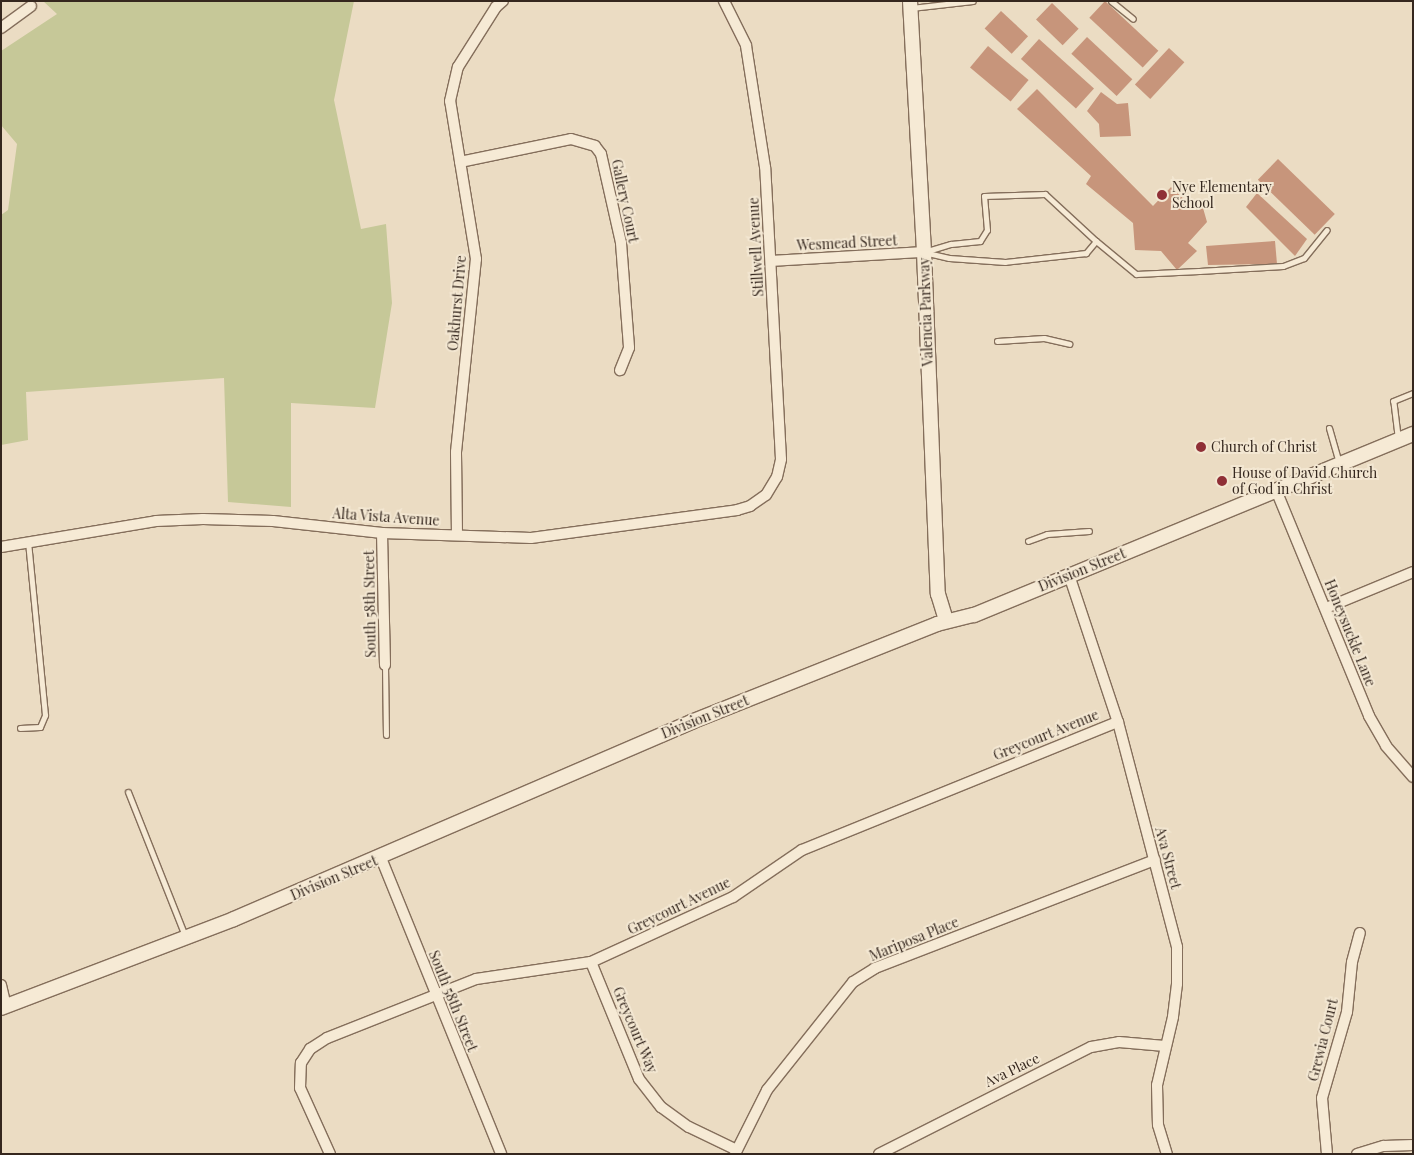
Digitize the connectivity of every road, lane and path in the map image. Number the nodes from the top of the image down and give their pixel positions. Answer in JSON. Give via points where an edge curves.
{"nodes":[{"id":1,"x":504,"y":1,"type":"edge"},
{"id":2,"x":724,"y":1,"type":"edge"},
{"id":3,"x":973,"y":1,"type":"edge"},
{"id":4,"x":1111,"y":1,"type":"edge"},
{"id":5,"x":910,"y":5,"type":"edge"},
{"id":6,"x":31,"y":6,"type":"dead end"},
{"id":7,"x":1133,"y":19,"type":"dead end"},
{"id":8,"x":1,"y":28,"type":"edge"},
{"id":9,"x":460,"y":162,"type":"junction"},
{"id":10,"x":1327,"y":230,"type":"dead end"},
{"id":11,"x":1096,"y":241,"type":"junction"},
{"id":12,"x":924,"y":252,"type":"junction"},
{"id":13,"x":771,"y":261,"type":"junction"},
{"id":14,"x":997,"y":341,"type":"dead end"},
{"id":15,"x":1069,"y":344,"type":"dead end"},
{"id":16,"x":620,"y":370,"type":"dead end"},
{"id":17,"x":1413,"y":393,"type":"edge"},
{"id":18,"x":1329,"y":428,"type":"dead end"},
{"id":19,"x":1413,"y":434,"type":"edge"},
{"id":20,"x":1398,"y":440,"type":"junction"},
{"id":21,"x":1339,"y":464,"type":"junction"},
{"id":22,"x":1276,"y":490,"type":"junction"},
{"id":23,"x":766,"y":494,"type":"joint"},
{"id":24,"x":1089,"y":531,"type":"dead end"},
{"id":25,"x":382,"y":533,"type":"junction"},
{"id":26,"x":457,"y":535,"type":"junction"},
{"id":27,"x":1028,"y":541,"type":"dead end"},
{"id":28,"x":28,"y":543,"type":"junction"},
{"id":29,"x":1,"y":547,"type":"edge"},
{"id":30,"x":1413,"y":572,"type":"edge"},
{"id":31,"x":1069,"y":575,"type":"junction"},
{"id":32,"x":1326,"y":608,"type":"junction"},
{"id":33,"x":946,"y":621,"type":"junction"},
{"id":34,"x":385,"y":664,"type":"joint"},
{"id":35,"x":1118,"y":722,"type":"junction"},
{"id":36,"x":20,"y":728,"type":"dead end"},
{"id":37,"x":386,"y":735,"type":"dead end"},
{"id":38,"x":1413,"y":777,"type":"edge"},
{"id":39,"x":128,"y":792,"type":"dead end"},
{"id":40,"x":381,"y":858,"type":"junction"},
{"id":41,"x":1155,"y":860,"type":"junction"},
{"id":42,"x":1360,"y":933,"type":"dead end"},
{"id":43,"x":186,"y":938,"type":"junction"},
{"id":44,"x":591,"y":962,"type":"junction"},
{"id":45,"x":1,"y":985,"type":"edge"},
{"id":46,"x":435,"y":996,"type":"junction"},
{"id":47,"x":3,"y":1007,"type":"edge"},
{"id":48,"x":1165,"y":1046,"type":"junction"},
{"id":49,"x":1413,"y":1145,"type":"edge"},
{"id":50,"x":736,"y":1152,"type":"edge"},
{"id":51,"x":330,"y":1154,"type":"edge"},
{"id":52,"x":501,"y":1154,"type":"edge"},
{"id":53,"x":879,"y":1154,"type":"edge"},
{"id":54,"x":1167,"y":1154,"type":"edge"},
{"id":55,"x":1328,"y":1154,"type":"edge"},
{"id":56,"x":1357,"y":1154,"type":"edge"}],
"edges":[{"from":1,"to":9,"type":"street","name":"Oakhurst Drive","via":[[496,7],[458,67],[450,101]]},
{"from":2,"to":13,"type":"street","name":"Stillwell Avenue","via":[[746,45],[765,168]]},
{"from":3,"to":5,"type":"lane"},
{"from":4,"to":7,"type":"lane"},
{"from":5,"to":12,"type":"main road","name":"Valencia Parkway"},
{"from":6,"to":8,"type":"street"},
{"from":9,"to":16,"type":"street","name":"Gallery Court","via":[[571,139],[596,146],[601,154],[621,243],[628,348]]},
{"from":9,"to":26,"type":"street","name":"Oakhurst Drive","via":[[476,259],[456,452]]},
{"from":10,"to":11,"type":"lane","via":[[1304,258],[1283,266],[1136,274]]},
{"from":11,"to":12,"type":"lane","via":[[1086,253],[1005,262],[949,258]]},
{"from":11,"to":12,"type":"lane","via":[[1045,194],[984,196],[987,230],[980,241],[951,244]]},
{"from":12,"to":13,"type":"street","name":"Wesmead Street"},
{"from":12,"to":33,"type":"main road","name":"Valencia Parkway","via":[[938,594]]},
{"from":13,"to":23,"type":"street","name":"Stillwell Avenue","via":[[781,459],[777,477]]},
{"from":14,"to":15,"type":"lane","via":[[1044,338]]},
{"from":17,"to":20,"type":"lane","via":[[1393,401]]},
{"from":18,"to":21,"type":"lane"},
{"from":19,"to":20,"type":"main road","name":"Division Street"},
{"from":20,"to":21,"type":"main road","name":"Division Street"},
{"from":21,"to":22,"type":"main road","name":"Division Street"},
{"from":22,"to":31,"type":"main road","name":"Division Street"},
{"from":22,"to":32,"type":"street","name":"Honeysuckle Lane"},
{"from":23,"to":26,"type":"street","name":"Alta Vista Avenue","via":[[750,506],[737,510],[531,538]]},
{"from":24,"to":27,"type":"lane","via":[[1048,534]]},
{"from":25,"to":26,"type":"street","name":"Alta Vista Avenue"},
{"from":25,"to":28,"type":"street","name":"Alta Vista Avenue","via":[[273,521],[203,519],[156,521]]},
{"from":25,"to":34,"type":"street","name":"South 58th Street"},
{"from":28,"to":29,"type":"street","name":"Alta Vista Avenue"},
{"from":28,"to":36,"type":"lane","via":[[45,715],[40,727]]},
{"from":30,"to":32,"type":"street"},
{"from":31,"to":33,"type":"main road","name":"Division Street","via":[[974,615]]},
{"from":31,"to":35,"type":"street","name":"Ava Street"},
{"from":32,"to":38,"type":"street","name":"Honeysuckle Lane","via":[[1369,716],[1386,746]]},
{"from":33,"to":40,"type":"main road","name":"Division Street","via":[[686,724]]},
{"from":34,"to":37,"type":"lane","name":"South 58th Street"},
{"from":35,"to":41,"type":"street","name":"Ava Street"},
{"from":35,"to":44,"type":"street","name":"Greycourt Avenue","via":[[802,850],[733,896]]},
{"from":39,"to":43,"type":"lane"},
{"from":40,"to":43,"type":"main road","name":"Division Street"},
{"from":40,"to":46,"type":"street","name":"South 58th Street"},
{"from":41,"to":48,"type":"street","name":"Ava Street","via":[[1177,947],[1178,984]]},
{"from":41,"to":50,"type":"street","name":"Mariposa Place","via":[[875,968],[853,982],[766,1090]]},
{"from":42,"to":55,"type":"street","name":"Grewia Court","via":[[1352,962],[1346,1012],[1322,1098]]},
{"from":43,"to":47,"type":"main road","name":"Division Street"},
{"from":44,"to":46,"type":"street","name":"Greycourt Avenue","via":[[476,979]]},
{"from":44,"to":50,"type":"street","name":"Greycourt Way","via":[[645,1086],[661,1107],[689,1127]]},
{"from":45,"to":47,"type":"street"},
{"from":46,"to":51,"type":"street","name":"Greycourt Avenue","via":[[327,1038],[310,1049],[302,1063],[300,1088]]},
{"from":46,"to":52,"type":"street","name":"South 58th Street"},
{"from":48,"to":53,"type":"street","name":"Ava Place","via":[[1119,1042],[1091,1046]]},
{"from":48,"to":54,"type":"street","name":"Ava Street","via":[[1157,1085],[1158,1125]]},
{"from":49,"to":56,"type":"street","via":[[1384,1146]]}]}
